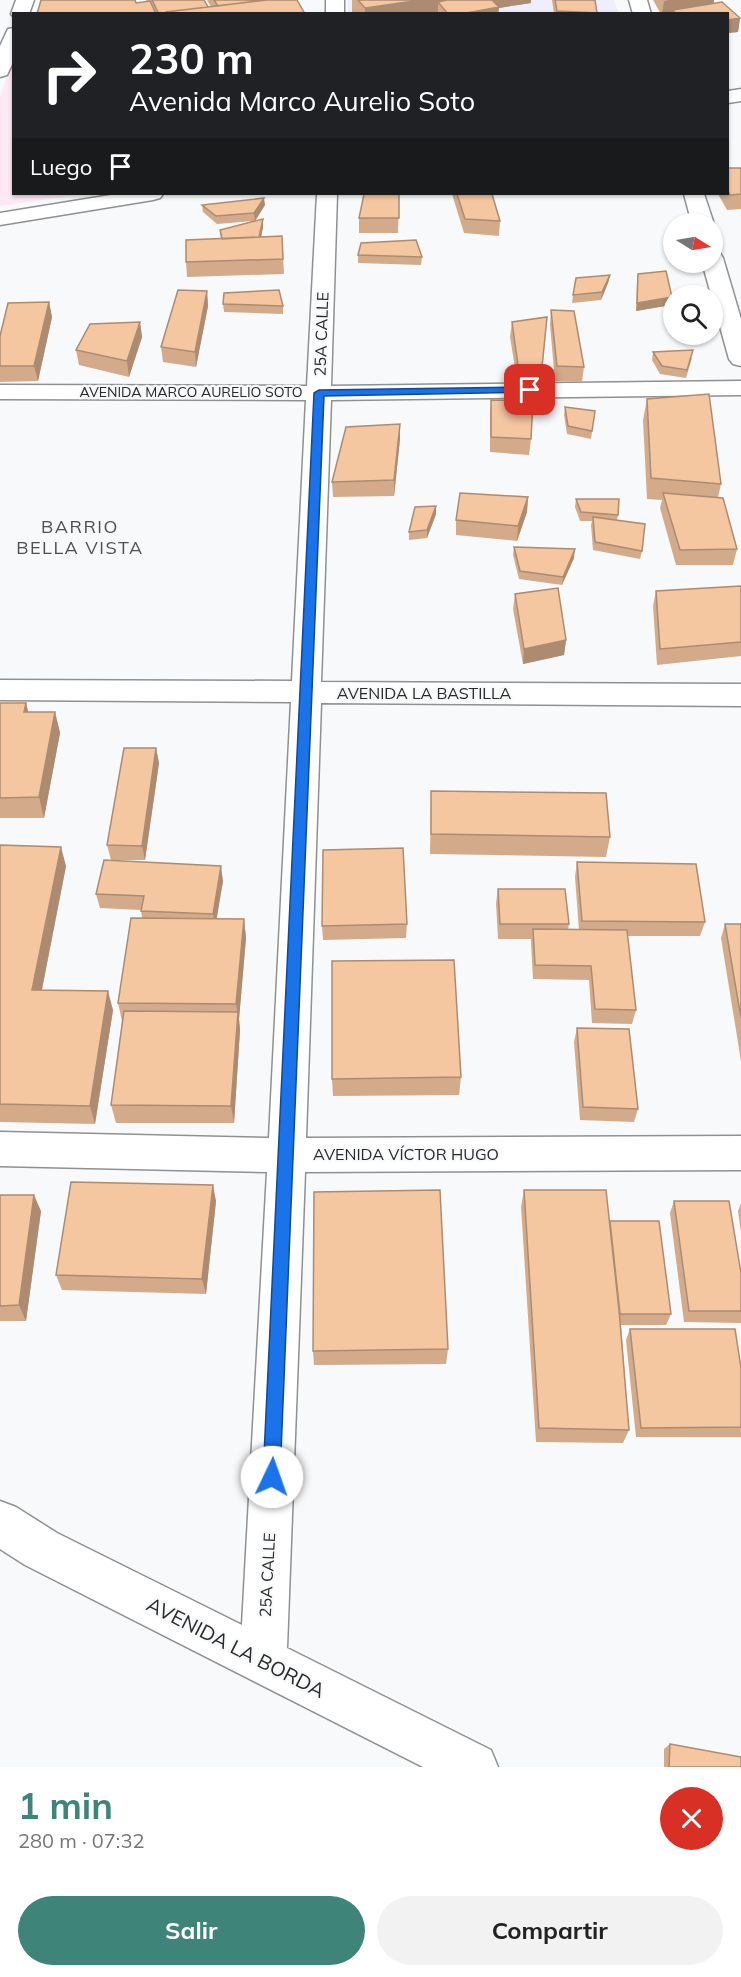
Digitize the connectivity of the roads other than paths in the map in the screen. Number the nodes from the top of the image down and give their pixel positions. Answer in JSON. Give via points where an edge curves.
{"nodes":[{"id":1,"x":12,"y":38,"type":"edge"},
{"id":2,"x":0,"y":71,"type":"edge"},
{"id":3,"x":147,"y":195,"type":"edge"},
{"id":4,"x":327,"y":195,"type":"edge"},
{"id":5,"x":694,"y":195,"type":"edge"},
{"id":6,"x":700,"y":213,"type":"edge"},
{"id":7,"x":0,"y":219,"type":"edge"},
{"id":8,"x":716,"y":273,"type":"edge"},
{"id":9,"x":741,"y":359,"type":"edge"},
{"id":10,"x":741,"y":388,"type":"edge"},
{"id":11,"x":0,"y":392,"type":"edge"},
{"id":12,"x":319,"y":393,"type":"junction"},
{"id":13,"x":0,"y":690,"type":"edge"},
{"id":14,"x":306,"y":692,"type":"junction"},
{"id":15,"x":741,"y":694,"type":"edge"},
{"id":16,"x":0,"y":1149,"type":"edge"},
{"id":17,"x":741,"y":1153,"type":"edge"},
{"id":18,"x":287,"y":1155,"type":"junction"},
{"id":19,"x":0,"y":1523,"type":"edge"},
{"id":20,"x":263,"y":1661,"type":"junction"},
{"id":21,"x":474,"y":1767,"type":"edge"}],
"edges":[{"from":1,"to":2,"type":"street"},
{"from":3,"to":7,"type":"street"},
{"from":4,"to":12,"type":"street","name":"25A CALLE"},
{"from":5,"to":6,"type":"street"},
{"from":8,"to":9,"type":"street"},
{"from":10,"to":12,"type":"street","name":"AVENIDA MARCO AURELIO SOTO"},
{"from":11,"to":12,"type":"street","name":"AVENIDA MARCO AURELIO SOTO"},
{"from":12,"to":14,"type":"street","name":"25A CALLE"},
{"from":13,"to":14,"type":"street","name":"AVENIDA LA BASTILLA"},
{"from":14,"to":15,"type":"street","name":"AVENIDA LA BASTILLA"},
{"from":14,"to":18,"type":"street","name":"25A CALLE"},
{"from":16,"to":18,"type":"street","name":"AVENIDA VÍCTOR HUGO"},
{"from":17,"to":18,"type":"street","name":"AVENIDA VÍCTOR HUGO"},
{"from":18,"to":20,"type":"street","name":"25A CALLE"},
{"from":19,"to":20,"type":"street","name":"AVENIDA LA BORDA","via":[[41,1549]]},
{"from":20,"to":21,"type":"street","name":"AVENIDA LA BORDA"}]}
